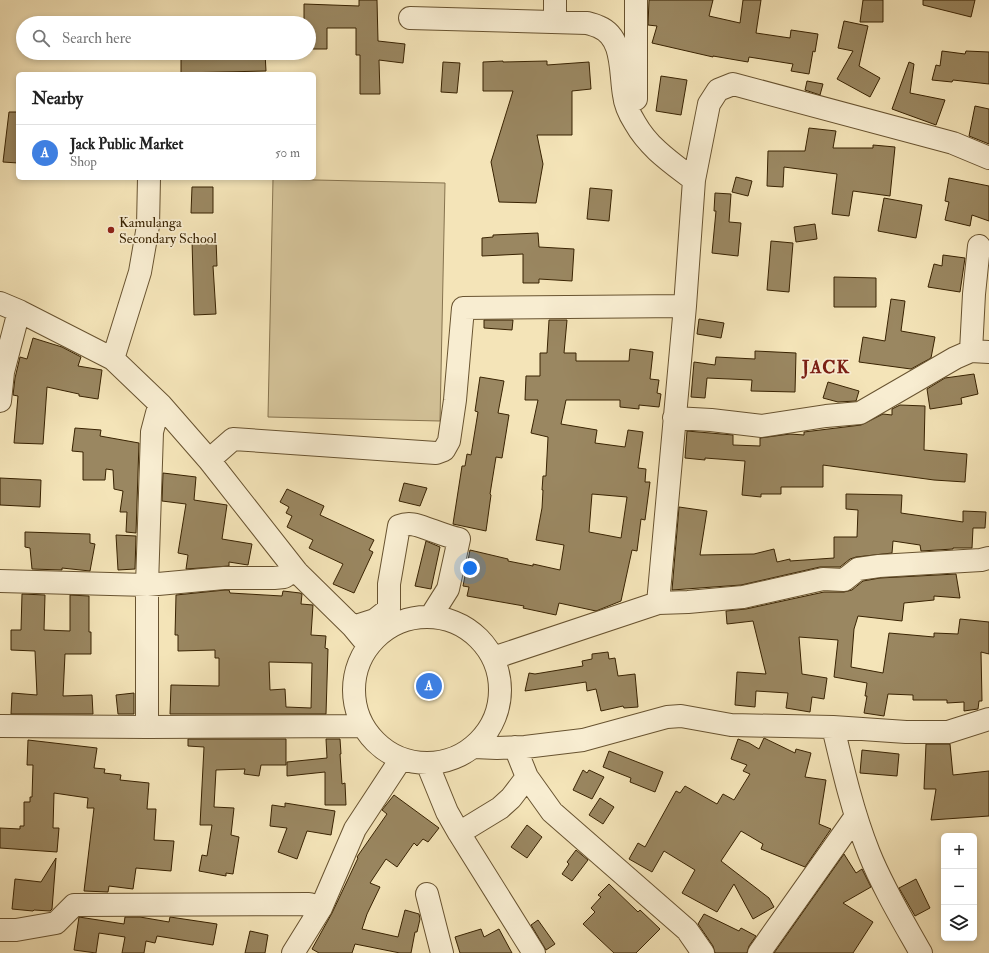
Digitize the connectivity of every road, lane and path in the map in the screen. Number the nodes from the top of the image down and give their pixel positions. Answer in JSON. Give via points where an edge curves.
{"nodes":[{"id":1,"x":555,"y":0,"type":"edge"},
{"id":2,"x":636,"y":0,"type":"edge"},
{"id":3,"x":475,"y":10,"type":"edge"},
{"id":4,"x":410,"y":18,"type":"dead end"},
{"id":5,"x":556,"y":22,"type":"junction"},
{"id":6,"x":636,"y":124,"type":"junction"},
{"id":7,"x":989,"y":158,"type":"edge"},
{"id":8,"x":149,"y":180,"type":"edge"},
{"id":9,"x":694,"y":180,"type":"junction"},
{"id":10,"x":979,"y":246,"type":"dead end"},
{"id":11,"x":685,"y":306,"type":"junction"},
{"id":12,"x":9,"y":307,"type":"edge"},
{"id":13,"x":980,"y":351,"type":"edge"},
{"id":14,"x":113,"y":359,"type":"junction"},
{"id":15,"x":0,"y":401,"type":"edge"},
{"id":16,"x":162,"y":405,"type":"junction"},
{"id":17,"x":674,"y":418,"type":"junction"},
{"id":18,"x":209,"y":460,"type":"junction"},
{"id":19,"x":989,"y":558,"type":"edge"},
{"id":20,"x":296,"y":572,"type":"junction"},
{"id":21,"x":0,"y":581,"type":"edge"},
{"id":22,"x":147,"y":585,"type":"junction"},
{"id":23,"x":658,"y":603,"type":"junction"},
{"id":24,"x":432,"y":616,"type":"junction"},
{"id":25,"x":353,"y":627,"type":"junction"},
{"id":26,"x":368,"y":645,"type":"junction"},
{"id":27,"x":493,"y":658,"type":"junction"},
{"id":28,"x":989,"y":719,"type":"edge"},
{"id":29,"x":0,"y":726,"type":"edge"},
{"id":30,"x":362,"y":726,"type":"junction"},
{"id":31,"x":148,"y":727,"type":"junction"},
{"id":32,"x":833,"y":728,"type":"junction"},
{"id":33,"x":474,"y":747,"type":"junction"},
{"id":34,"x":515,"y":747,"type":"junction"},
{"id":35,"x":401,"y":759,"type":"junction"},
{"id":36,"x":427,"y":763,"type":"junction"},
{"id":37,"x":527,"y":777,"type":"junction"},
{"id":38,"x":856,"y":816,"type":"junction"},
{"id":39,"x":458,"y":833,"type":"junction"},
{"id":40,"x":427,"y":894,"type":"dead end"},
{"id":41,"x":321,"y":908,"type":"junction"},
{"id":42,"x":0,"y":930,"type":"edge"},
{"id":43,"x":293,"y":953,"type":"edge"},
{"id":44,"x":442,"y":953,"type":"edge"},
{"id":45,"x":534,"y":953,"type":"edge"},
{"id":46,"x":703,"y":953,"type":"edge"},
{"id":47,"x":759,"y":953,"type":"edge"},
{"id":48,"x":921,"y":953,"type":"edge"}],
"edges":[{"from":1,"to":5,"type":"street"},
{"from":2,"to":6,"type":"street"},
{"from":3,"to":4,"type":"street"},
{"from":3,"to":5,"type":"street"},
{"from":5,"to":6,"type":"street","via":[[587,23],[600,27],[611,36],[618,49],[627,108]]},
{"from":6,"to":9,"type":"street","via":[[660,154]]},
{"from":7,"to":9,"type":"street","via":[[953,143],[733,84],[718,90],[709,104]]},
{"from":8,"to":14,"type":"street","via":[[148,226],[140,272]]},
{"from":9,"to":11,"type":"street"},
{"from":10,"to":13,"type":"street","via":[[974,294]]},
{"from":11,"to":17,"type":"street"},
{"from":11,"to":18,"type":"street","via":[[463,308],[455,400],[449,441],[444,450],[436,453],[233,439]]},
{"from":12,"to":14,"type":"street"},
{"from":12,"to":15,"type":"street"},
{"from":13,"to":17,"type":"street","via":[[955,358],[860,413],[762,426]]},
{"from":14,"to":16,"type":"street"},
{"from":16,"to":18,"type":"street"},
{"from":16,"to":22,"type":"street","via":[[152,432]]},
{"from":17,"to":23,"type":"street"},
{"from":18,"to":20,"type":"street"},
{"from":19,"to":23,"type":"street","via":[[879,566],[858,569],[844,580],[823,579],[742,597]]},
{"from":20,"to":22,"type":"street","via":[[274,578],[224,578]]},
{"from":20,"to":25,"type":"street"},
{"from":21,"to":22,"type":"street"},
{"from":22,"to":31,"type":"street"},
{"from":23,"to":27,"type":"street"},
{"from":24,"to":25,"type":"street","via":[[448,589],[459,539],[407,523],[399,526],[389,584],[389,609],[375,620]]},
{"from":24,"to":26,"type":"street","via":[[403,620],[378,634]]},
{"from":24,"to":27,"type":"street","via":[[446,619],[472,631],[491,652]]},
{"from":25,"to":26,"type":"street"},
{"from":26,"to":30,"type":"street","via":[[360,660],[353,693]]},
{"from":27,"to":33,"type":"street","via":[[501,684],[500,702],[489,731]]},
{"from":28,"to":32,"type":"street","via":[[948,732]]},
{"from":29,"to":31,"type":"street"},
{"from":30,"to":31,"type":"street"},
{"from":30,"to":35,"type":"street","via":[[379,746]]},
{"from":32,"to":34,"type":"street","via":[[731,725],[680,716],[667,717],[583,740]]},
{"from":32,"to":38,"type":"street"},
{"from":33,"to":34,"type":"street"},
{"from":33,"to":36,"type":"street","via":[[460,756]]},
{"from":34,"to":37,"type":"street"},
{"from":35,"to":36,"type":"street"},
{"from":35,"to":41,"type":"street","via":[[355,829]]},
{"from":36,"to":39,"type":"street"},
{"from":37,"to":39,"type":"street","via":[[500,808]]},
{"from":37,"to":46,"type":"street","via":[[552,812],[683,927]]},
{"from":38,"to":47,"type":"street"},
{"from":38,"to":48,"type":"street","via":[[892,902]]},
{"from":39,"to":45,"type":"street"},
{"from":40,"to":44,"type":"street"},
{"from":41,"to":42,"type":"street","via":[[309,904],[74,905],[56,923]]},
{"from":41,"to":43,"type":"street"}]}
